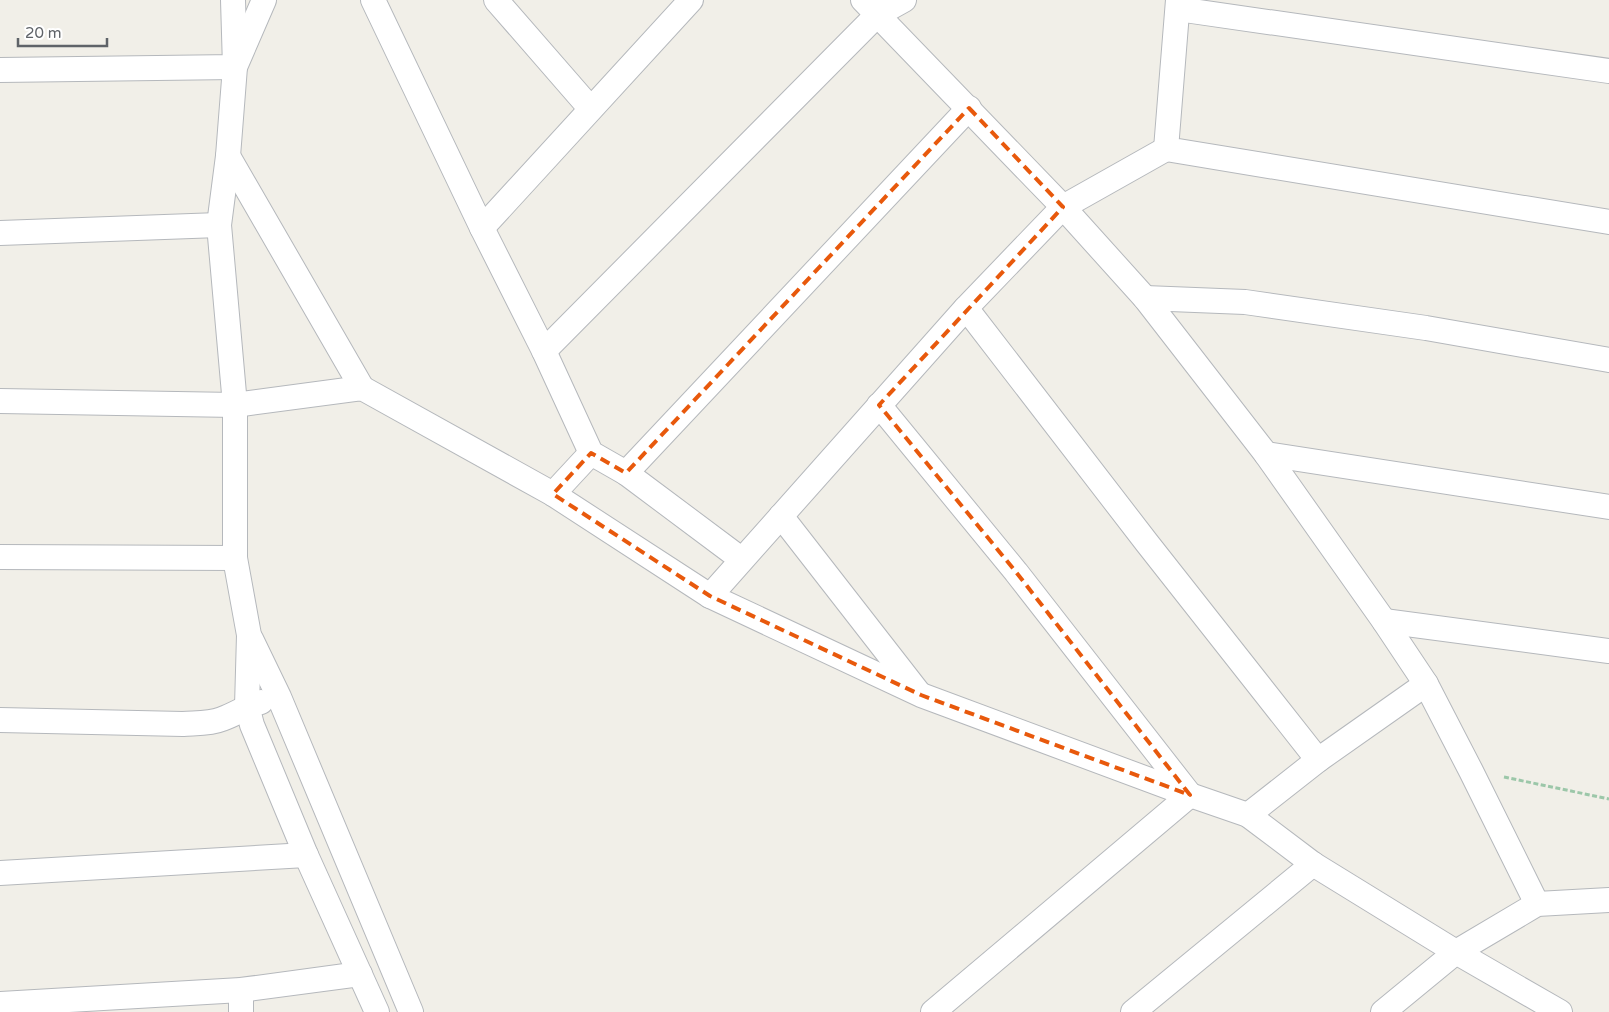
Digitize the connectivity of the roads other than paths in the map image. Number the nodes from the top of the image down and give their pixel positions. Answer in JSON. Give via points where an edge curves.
{"nodes":[{"id":1,"x":232,"y":0,"type":"edge"},
{"id":2,"x":264,"y":0,"type":"edge"},
{"id":3,"x":373,"y":0,"type":"edge"},
{"id":4,"x":496,"y":0,"type":"edge"},
{"id":5,"x":904,"y":0,"type":"edge"},
{"id":6,"x":679,"y":4,"type":"edge"},
{"id":7,"x":1178,"y":4,"type":"edge"},
{"id":8,"x":870,"y":7,"type":"edge"},
{"id":9,"x":235,"y":67,"type":"junction"},
{"id":10,"x":0,"y":70,"type":"edge"},
{"id":11,"x":1609,"y":71,"type":"edge"},
{"id":12,"x":590,"y":108,"type":"junction"},
{"id":13,"x":969,"y":108,"type":"junction"},
{"id":14,"x":1166,"y":149,"type":"junction"},
{"id":15,"x":228,"y":156,"type":"junction"},
{"id":16,"x":1063,"y":207,"type":"junction"},
{"id":17,"x":1609,"y":222,"type":"edge"},
{"id":18,"x":219,"y":225,"type":"junction"},
{"id":19,"x":482,"y":228,"type":"junction"},
{"id":20,"x":0,"y":233,"type":"edge"},
{"id":21,"x":1145,"y":298,"type":"junction"},
{"id":22,"x":966,"y":308,"type":"junction"},
{"id":23,"x":544,"y":351,"type":"junction"},
{"id":24,"x":1609,"y":360,"type":"edge"},
{"id":25,"x":362,"y":388,"type":"junction"},
{"id":26,"x":0,"y":401,"type":"edge"},
{"id":27,"x":235,"y":405,"type":"junction"},
{"id":28,"x":879,"y":406,"type":"junction"},
{"id":29,"x":591,"y":453,"type":"junction"},
{"id":30,"x":1266,"y":454,"type":"junction"},
{"id":31,"x":626,"y":473,"type":"junction"},
{"id":32,"x":553,"y":494,"type":"junction"},
{"id":33,"x":1609,"y":507,"type":"edge"},
{"id":34,"x":781,"y":516,"type":"junction"},
{"id":35,"x":0,"y":557,"type":"edge"},
{"id":36,"x":235,"y":558,"type":"junction"},
{"id":37,"x":741,"y":559,"type":"junction"},
{"id":38,"x":710,"y":596,"type":"junction"},
{"id":39,"x":1384,"y":621,"type":"junction"},
{"id":40,"x":249,"y":635,"type":"junction"},
{"id":41,"x":1609,"y":651,"type":"edge"},
{"id":42,"x":1426,"y":684,"type":"junction"},
{"id":43,"x":921,"y":695,"type":"junction"},
{"id":44,"x":279,"y":697,"type":"junction"},
{"id":45,"x":247,"y":706,"type":"junction"},
{"id":46,"x":0,"y":720,"type":"edge"},
{"id":47,"x":1318,"y":760,"type":"junction"},
{"id":48,"x":1190,"y":795,"type":"junction"},
{"id":49,"x":1248,"y":815,"type":"junction"},
{"id":50,"x":306,"y":855,"type":"junction"},
{"id":51,"x":1313,"y":864,"type":"junction"},
{"id":52,"x":0,"y":873,"type":"edge"},
{"id":53,"x":1609,"y":900,"type":"edge"},
{"id":54,"x":1537,"y":904,"type":"junction"},
{"id":55,"x":1456,"y":952,"type":"junction"},
{"id":56,"x":360,"y":974,"type":"junction"},
{"id":57,"x":241,"y":1001,"type":"edge"},
{"id":58,"x":0,"y":1004,"type":"edge"},
{"id":59,"x":377,"y":1012,"type":"edge"},
{"id":60,"x":411,"y":1012,"type":"edge"},
{"id":61,"x":933,"y":1012,"type":"edge"},
{"id":62,"x":1133,"y":1012,"type":"edge"},
{"id":63,"x":1383,"y":1012,"type":"edge"},
{"id":64,"x":1560,"y":1012,"type":"edge"}],
"edges":[{"from":1,"to":9,"type":"street"},
{"from":2,"to":9,"type":"street"},
{"from":3,"to":19,"type":"street"},
{"from":4,"to":12,"type":"street"},
{"from":5,"to":8,"type":"street"},
{"from":6,"to":12,"type":"street"},
{"from":7,"to":11,"type":"street"},
{"from":7,"to":14,"type":"street"},
{"from":8,"to":13,"type":"street"},
{"from":8,"to":23,"type":"street"},
{"from":9,"to":10,"type":"street"},
{"from":9,"to":15,"type":"street"},
{"from":12,"to":19,"type":"street"},
{"from":13,"to":16,"type":"street"},
{"from":13,"to":31,"type":"street"},
{"from":14,"to":16,"type":"street"},
{"from":14,"to":17,"type":"street"},
{"from":15,"to":18,"type":"street"},
{"from":15,"to":25,"type":"street"},
{"from":16,"to":21,"type":"street"},
{"from":16,"to":22,"type":"street"},
{"from":18,"to":20,"type":"street"},
{"from":18,"to":27,"type":"street"},
{"from":19,"to":23,"type":"street"},
{"from":21,"to":24,"type":"street","via":[[1245,302],[1426,328]]},
{"from":21,"to":30,"type":"street"},
{"from":22,"to":28,"type":"street"},
{"from":22,"to":47,"type":"street"},
{"from":23,"to":29,"type":"street"},
{"from":25,"to":27,"type":"street"},
{"from":25,"to":32,"type":"street"},
{"from":26,"to":27,"type":"street"},
{"from":27,"to":36,"type":"street"},
{"from":28,"to":34,"type":"street"},
{"from":28,"to":48,"type":"street","via":[[1016,572]]},
{"from":29,"to":31,"type":"street"},
{"from":29,"to":32,"type":"street"},
{"from":30,"to":33,"type":"street"},
{"from":30,"to":39,"type":"street"},
{"from":31,"to":37,"type":"street"},
{"from":32,"to":38,"type":"street"},
{"from":34,"to":37,"type":"street"},
{"from":34,"to":43,"type":"street"},
{"from":35,"to":36,"type":"street"},
{"from":36,"to":40,"type":"street"},
{"from":37,"to":38,"type":"street"},
{"from":38,"to":43,"type":"street"},
{"from":39,"to":41,"type":"street"},
{"from":39,"to":42,"type":"street"},
{"from":40,"to":44,"type":"street"},
{"from":40,"to":45,"type":"street"},
{"from":42,"to":47,"type":"street"},
{"from":42,"to":54,"type":"street"},
{"from":43,"to":48,"type":"street"},
{"from":44,"to":45,"type":"street"},
{"from":44,"to":60,"type":"street"},
{"from":45,"to":46,"type":"street","via":[[222,720],[192,724]]},
{"from":45,"to":50,"type":"street"},
{"from":47,"to":49,"type":"street"},
{"from":48,"to":49,"type":"street"},
{"from":48,"to":61,"type":"street"},
{"from":49,"to":51,"type":"street"},
{"from":50,"to":52,"type":"street"},
{"from":50,"to":56,"type":"street"},
{"from":51,"to":55,"type":"street"},
{"from":51,"to":62,"type":"street"},
{"from":53,"to":54,"type":"street"},
{"from":54,"to":55,"type":"street"},
{"from":55,"to":63,"type":"street"},
{"from":55,"to":64,"type":"street"},
{"from":56,"to":57,"type":"street"},
{"from":56,"to":59,"type":"street"},
{"from":57,"to":58,"type":"street"}]}
